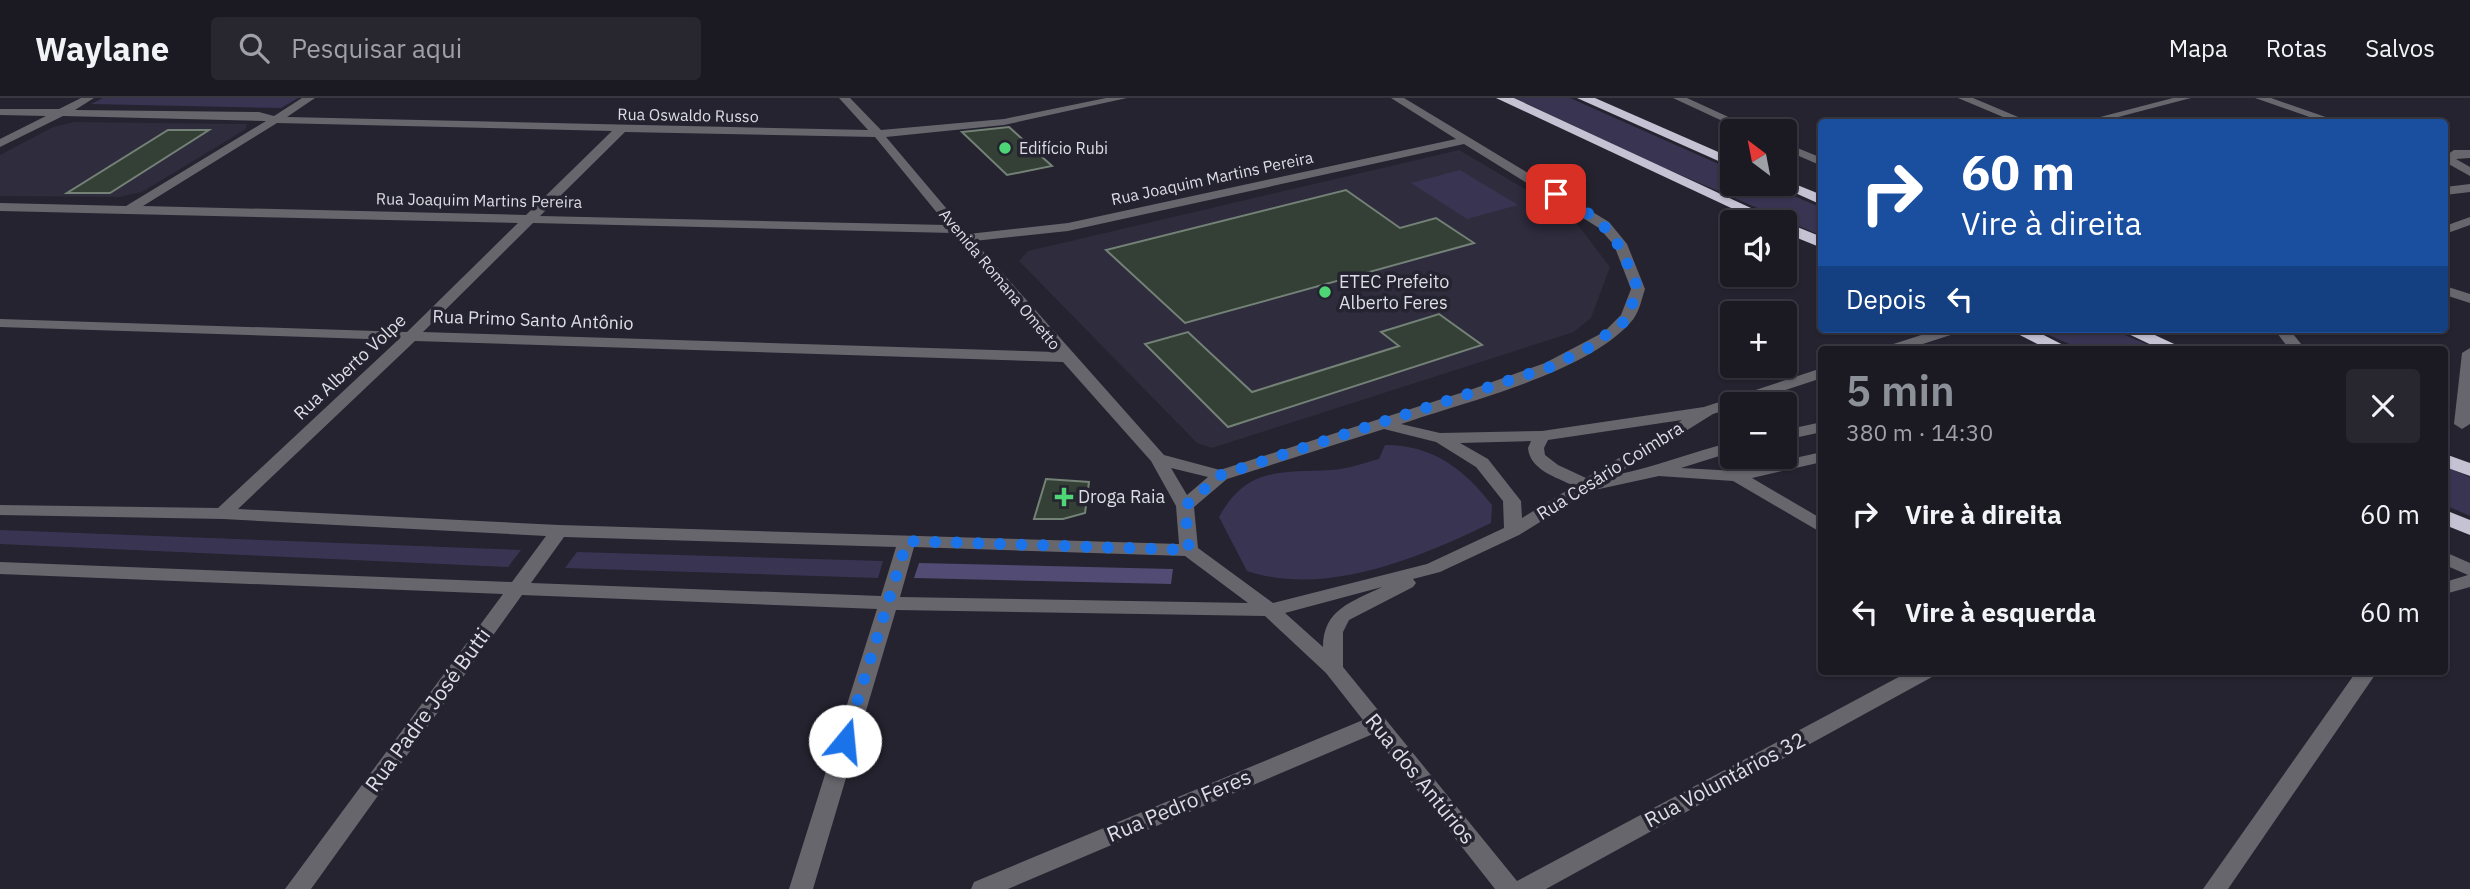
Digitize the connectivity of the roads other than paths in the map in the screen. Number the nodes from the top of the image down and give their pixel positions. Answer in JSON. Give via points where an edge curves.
{"nodes":[{"id":1,"x":89,"y":98,"type":"edge"},
{"id":2,"x":310,"y":98,"type":"edge"},
{"id":3,"x":844,"y":98,"type":"edge"},
{"id":4,"x":1122,"y":98,"type":"edge"},
{"id":5,"x":1396,"y":98,"type":"edge"},
{"id":6,"x":1503,"y":98,"type":"edge"},
{"id":7,"x":1584,"y":98,"type":"edge"},
{"id":8,"x":1678,"y":98,"type":"edge"},
{"id":9,"x":1963,"y":98,"type":"edge"},
{"id":10,"x":2186,"y":98,"type":"edge"},
{"id":11,"x":2260,"y":98,"type":"edge"},
{"id":12,"x":0,"y":112,"type":"edge"},
{"id":13,"x":58,"y":114,"type":"junction"},
{"id":14,"x":1726,"y":119,"type":"edge"},
{"id":15,"x":2016,"y":119,"type":"edge"},
{"id":16,"x":2099,"y":119,"type":"edge"},
{"id":17,"x":2325,"y":119,"type":"edge"},
{"id":18,"x":276,"y":121,"type":"junction"},
{"id":19,"x":621,"y":129,"type":"junction"},
{"id":20,"x":878,"y":134,"type":"junction"},
{"id":21,"x":1464,"y":141,"type":"junction"},
{"id":22,"x":0,"y":144,"type":"edge"},
{"id":23,"x":2470,"y":147,"type":"edge"},
{"id":24,"x":1797,"y":151,"type":"edge"},
{"id":25,"x":2470,"y":154,"type":"edge"},
{"id":26,"x":1720,"y":158,"type":"edge"},
{"id":27,"x":2448,"y":158,"type":"edge"},
{"id":28,"x":1818,"y":160,"type":"edge"},
{"id":29,"x":2470,"y":172,"type":"edge"},
{"id":30,"x":2470,"y":188,"type":"edge"},
{"id":31,"x":1797,"y":190,"type":"edge"},
{"id":32,"x":2448,"y":191,"type":"edge"},
{"id":33,"x":1818,"y":199,"type":"edge"},
{"id":34,"x":2,"y":208,"type":"edge"},
{"id":35,"x":1747,"y":210,"type":"edge"},
{"id":36,"x":129,"y":211,"type":"junction"},
{"id":37,"x":532,"y":219,"type":"junction"},
{"id":38,"x":2470,"y":221,"type":"edge"},
{"id":39,"x":2448,"y":229,"type":"edge"},
{"id":40,"x":1797,"y":232,"type":"edge"},
{"id":41,"x":961,"y":233,"type":"junction"},
{"id":42,"x":1818,"y":241,"type":"edge"},
{"id":43,"x":2448,"y":291,"type":"edge"},
{"id":44,"x":2470,"y":299,"type":"edge"},
{"id":45,"x":0,"y":323,"type":"edge"},
{"id":46,"x":1942,"y":333,"type":"edge"},
{"id":47,"x":2026,"y":333,"type":"edge"},
{"id":48,"x":2137,"y":333,"type":"edge"},
{"id":49,"x":412,"y":335,"type":"junction"},
{"id":50,"x":1900,"y":346,"type":"edge"},
{"id":51,"x":2055,"y":346,"type":"edge"},
{"id":52,"x":2168,"y":346,"type":"edge"},
{"id":53,"x":2470,"y":353,"type":"edge"},
{"id":54,"x":1065,"y":357,"type":"junction"},
{"id":55,"x":1818,"y":374,"type":"edge"},
{"id":56,"x":1707,"y":411,"type":"junction"},
{"id":57,"x":2448,"y":418,"type":"edge"},
{"id":58,"x":1383,"y":424,"type":"junction"},
{"id":59,"x":2466,"y":426,"type":"edge"},
{"id":60,"x":1818,"y":428,"type":"edge"},
{"id":61,"x":1797,"y":432,"type":"edge"},
{"id":62,"x":1542,"y":436,"type":"junction"},
{"id":63,"x":1440,"y":438,"type":"junction"},
{"id":64,"x":1720,"y":450,"type":"edge"},
{"id":65,"x":1818,"y":458,"type":"edge"},
{"id":66,"x":1157,"y":459,"type":"junction"},
{"id":67,"x":2448,"y":461,"type":"edge"},
{"id":68,"x":2470,"y":470,"type":"edge"},
{"id":69,"x":1659,"y":471,"type":"junction"},
{"id":70,"x":1221,"y":475,"type":"junction"},
{"id":71,"x":1737,"y":475,"type":"junction"},
{"id":72,"x":1589,"y":486,"type":"junction"},
{"id":73,"x":1185,"y":506,"type":"junction"},
{"id":74,"x":0,"y":510,"type":"edge"},
{"id":75,"x":223,"y":514,"type":"junction"},
{"id":76,"x":2448,"y":518,"type":"edge"},
{"id":77,"x":1818,"y":525,"type":"edge"},
{"id":78,"x":2470,"y":528,"type":"edge"},
{"id":79,"x":559,"y":531,"type":"junction"},
{"id":80,"x":1513,"y":531,"type":"junction"},
{"id":81,"x":907,"y":541,"type":"junction"},
{"id":82,"x":1189,"y":550,"type":"junction"},
{"id":83,"x":2448,"y":559,"type":"edge"},
{"id":84,"x":0,"y":568,"type":"edge"},
{"id":85,"x":1433,"y":568,"type":"junction"},
{"id":86,"x":2470,"y":570,"type":"edge"},
{"id":87,"x":2470,"y":581,"type":"edge"},
{"id":88,"x":2448,"y":587,"type":"edge"},
{"id":89,"x":518,"y":588,"type":"junction"},
{"id":90,"x":887,"y":603,"type":"junction"},
{"id":91,"x":1270,"y":610,"type":"junction"},
{"id":92,"x":1333,"y":668,"type":"junction"},
{"id":93,"x":1919,"y":675,"type":"edge"},
{"id":94,"x":2365,"y":675,"type":"edge"},
{"id":95,"x":1375,"y":724,"type":"junction"},
{"id":96,"x":298,"y":889,"type":"edge"},
{"id":97,"x":801,"y":889,"type":"edge"},
{"id":98,"x":983,"y":889,"type":"edge"},
{"id":99,"x":1509,"y":889,"type":"edge"},
{"id":100,"x":1525,"y":889,"type":"edge"},
{"id":101,"x":2215,"y":889,"type":"edge"}],
"edges":[{"from":1,"to":13,"type":"street"},
{"from":2,"to":18,"type":"street"},
{"from":3,"to":20,"type":"street","name":"Avenida Romana Ometto"},
{"from":4,"to":20,"type":"street","name":"Rua Oswaldo Russo","via":[[1004,122]]},
{"from":5,"to":21,"type":"street"},
{"from":6,"to":35,"type":"highway"},
{"from":7,"to":26,"type":"highway"},
{"from":8,"to":14,"type":"street"},
{"from":9,"to":15,"type":"street"},
{"from":10,"to":16,"type":"street"},
{"from":11,"to":17,"type":"street"},
{"from":12,"to":13,"type":"street","name":"Rua Oswaldo Russo"},
{"from":13,"to":18,"type":"street","name":"Rua Oswaldo Russo","via":[[259,115]]},
{"from":13,"to":22,"type":"street"},
{"from":18,"to":19,"type":"street","name":"Rua Oswaldo Russo"},
{"from":18,"to":36,"type":"street"},
{"from":19,"to":20,"type":"street","name":"Rua Oswaldo Russo"},
{"from":19,"to":37,"type":"street","name":"Rua Alberto Volpe"},
{"from":20,"to":41,"type":"street","name":"Avenida Romana Ometto"},
{"from":21,"to":41,"type":"street","name":"Rua Joaquim Martins Pereira","via":[[1068,227]]},
{"from":21,"to":58,"type":"street","via":[[1604,225],[1620,244],[1638,289],[1626,320],[1590,347],[1550,367]]},
{"from":23,"to":27,"type":"street"},
{"from":24,"to":28,"type":"street"},
{"from":25,"to":27,"type":"street"},
{"from":27,"to":29,"type":"street"},
{"from":30,"to":32,"type":"street"},
{"from":31,"to":33,"type":"highway"},
{"from":34,"to":36,"type":"street","name":"Rua Joaquim Martins Pereira"},
{"from":36,"to":37,"type":"street","name":"Rua Joaquim Martins Pereira"},
{"from":37,"to":41,"type":"street","name":"Rua Joaquim Martins Pereira"},
{"from":37,"to":49,"type":"street","name":"Rua Alberto Volpe"},
{"from":38,"to":39,"type":"street"},
{"from":40,"to":42,"type":"highway"},
{"from":41,"to":54,"type":"street","name":"Avenida Romana Ometto"},
{"from":43,"to":44,"type":"street"},
{"from":45,"to":49,"type":"street","name":"Rua Primo Santo Antônio"},
{"from":46,"to":50,"type":"street"},
{"from":47,"to":51,"type":"highway"},
{"from":48,"to":52,"type":"highway"},
{"from":49,"to":54,"type":"street","name":"Rua Primo Santo Antônio"},
{"from":49,"to":75,"type":"street","name":"Rua Alberto Volpe"},
{"from":53,"to":59,"type":"street"},
{"from":54,"to":66,"type":"street","name":"Avenida Romana Ometto"},
{"from":55,"to":56,"type":"street"},
{"from":56,"to":62,"type":"street"},
{"from":56,"to":72,"type":"street","name":"Rua Cesário Coimbra"},
{"from":57,"to":59,"type":"street"},
{"from":58,"to":63,"type":"street"},
{"from":58,"to":70,"type":"street"},
{"from":60,"to":61,"type":"street"},
{"from":62,"to":63,"type":"street"},
{"from":62,"to":72,"type":"street","via":[[1537,457]]},
{"from":63,"to":80,"type":"street","via":[[1482,463],[1512,501]]},
{"from":64,"to":69,"type":"street"},
{"from":65,"to":71,"type":"street"},
{"from":66,"to":70,"type":"street"},
{"from":66,"to":73,"type":"street","name":"Avenida Romana Ometto"},
{"from":67,"to":68,"type":"highway"},
{"from":69,"to":71,"type":"street"},
{"from":69,"to":72,"type":"street"},
{"from":70,"to":73,"type":"street"},
{"from":71,"to":77,"type":"street"},
{"from":72,"to":80,"type":"street","name":"Rua Cesário Coimbra"},
{"from":73,"to":82,"type":"street"},
{"from":74,"to":75,"type":"street"},
{"from":75,"to":79,"type":"street"},
{"from":76,"to":78,"type":"highway"},
{"from":79,"to":81,"type":"street"},
{"from":79,"to":89,"type":"street","name":"Rua Padre José Butti"},
{"from":80,"to":85,"type":"street","name":"Rua Cesário Coimbra"},
{"from":81,"to":82,"type":"street"},
{"from":81,"to":90,"type":"street"},
{"from":82,"to":91,"type":"street","name":"Rua dos Antúrios"},
{"from":83,"to":86,"type":"street"},
{"from":84,"to":89,"type":"street"},
{"from":85,"to":91,"type":"street"},
{"from":85,"to":92,"type":"street","via":[[1342,616],[1334,632]]},
{"from":87,"to":88,"type":"street"},
{"from":89,"to":90,"type":"street"},
{"from":89,"to":96,"type":"street","name":"Rua Padre José Butti"},
{"from":90,"to":91,"type":"street"},
{"from":90,"to":97,"type":"street"},
{"from":91,"to":92,"type":"street","name":"Rua dos Antúrios"},
{"from":92,"to":95,"type":"street","name":"Rua dos Antúrios"},
{"from":93,"to":100,"type":"street","name":"Rua Voluntários 32"},
{"from":94,"to":101,"type":"street"},
{"from":95,"to":98,"type":"street","name":"Rua Pedro Feres"},
{"from":95,"to":99,"type":"street","name":"Rua dos Antúrios"}]}
